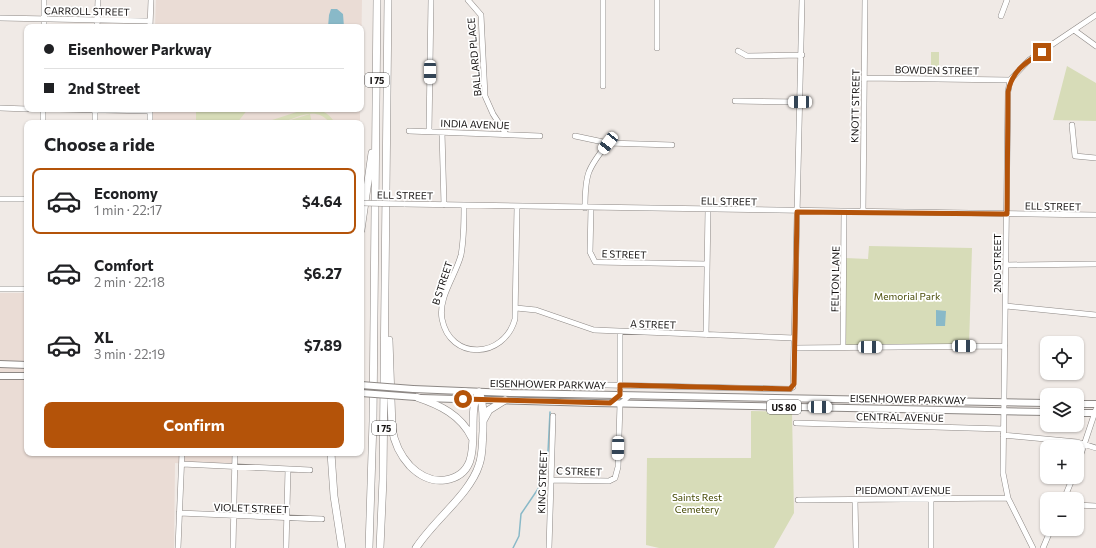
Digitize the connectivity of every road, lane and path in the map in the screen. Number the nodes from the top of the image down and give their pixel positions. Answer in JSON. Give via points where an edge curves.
{"nodes":[{"id":1,"x":44,"y":0,"type":"edge"},
{"id":2,"x":98,"y":0,"type":"edge"},
{"id":3,"x":151,"y":0,"type":"edge"},
{"id":4,"x":378,"y":0,"type":"edge"},
{"id":5,"x":388,"y":0,"type":"edge"},
{"id":6,"x":431,"y":0,"type":"edge"},
{"id":7,"x":468,"y":0,"type":"edge"},
{"id":8,"x":603,"y":0,"type":"edge"},
{"id":9,"x":657,"y":0,"type":"edge"},
{"id":10,"x":802,"y":0,"type":"edge"},
{"id":11,"x":865,"y":0,"type":"edge"},
{"id":12,"x":1007,"y":0,"type":"edge"},
{"id":13,"x":1096,"y":15,"type":"edge"},
{"id":14,"x":1001,"y":16,"type":"dead end"},
{"id":15,"x":0,"y":18,"type":"edge"},
{"id":16,"x":44,"y":18,"type":"junction"},
{"id":17,"x":97,"y":20,"type":"junction"},
{"id":18,"x":150,"y":21,"type":"joint"},
{"id":19,"x":44,"y":24,"type":"edge"},
{"id":20,"x":97,"y":24,"type":"edge"},
{"id":21,"x":1074,"y":30,"type":"junction"},
{"id":22,"x":1096,"y":46,"type":"edge"},
{"id":23,"x":657,"y":48,"type":"dead end"},
{"id":24,"x":738,"y":51,"type":"dead end"},
{"id":25,"x":802,"y":55,"type":"junction"},
{"id":26,"x":864,"y":78,"type":"junction"},
{"id":27,"x":1010,"y":80,"type":"junction"},
{"id":28,"x":603,"y":86,"type":"dead end"},
{"id":29,"x":735,"y":102,"type":"dead end"},
{"id":30,"x":800,"y":102,"type":"junction"},
{"id":31,"x":0,"y":108,"type":"edge"},
{"id":32,"x":24,"y":108,"type":"edge"},
{"id":33,"x":1072,"y":124,"type":"dead end"},
{"id":34,"x":376,"y":127,"type":"junction"},
{"id":35,"x":409,"y":131,"type":"dead end"},
{"id":36,"x":430,"y":131,"type":"junction"},
{"id":37,"x":442,"y":132,"type":"junction"},
{"id":38,"x":506,"y":134,"type":"junction"},
{"id":39,"x":540,"y":136,"type":"dead end"},
{"id":40,"x":575,"y":136,"type":"dead end"},
{"id":41,"x":608,"y":143,"type":"junction"},
{"id":42,"x":672,"y":145,"type":"dead end"},
{"id":43,"x":1096,"y":158,"type":"edge"},
{"id":44,"x":0,"y":199,"type":"edge"},
{"id":45,"x":24,"y":199,"type":"edge"},
{"id":46,"x":364,"y":203,"type":"edge"},
{"id":47,"x":444,"y":205,"type":"junction"},
{"id":48,"x":464,"y":206,"type":"junction"},
{"id":49,"x":517,"y":207,"type":"junction"},
{"id":50,"x":585,"y":208,"type":"junction"},
{"id":51,"x":591,"y":208,"type":"junction"},
{"id":52,"x":364,"y":209,"type":"edge"},
{"id":53,"x":708,"y":210,"type":"junction"},
{"id":54,"x":797,"y":212,"type":"junction"},
{"id":55,"x":844,"y":212,"type":"junction"},
{"id":56,"x":863,"y":212,"type":"junction"},
{"id":57,"x":1007,"y":214,"type":"junction"},
{"id":58,"x":1096,"y":215,"type":"edge"},
{"id":59,"x":707,"y":264,"type":"junction"},
{"id":60,"x":1096,"y":264,"type":"edge"},
{"id":61,"x":1006,"y":265,"type":"junction"},
{"id":62,"x":0,"y":289,"type":"edge"},
{"id":63,"x":24,"y":289,"type":"edge"},
{"id":64,"x":1006,"y":306,"type":"junction"},
{"id":65,"x":385,"y":308,"type":"junction"},
{"id":66,"x":516,"y":308,"type":"junction"},
{"id":67,"x":1096,"y":315,"type":"edge"},
{"id":68,"x":620,"y":332,"type":"junction"},
{"id":69,"x":706,"y":335,"type":"junction"},
{"id":70,"x":794,"y":338,"type":"junction"},
{"id":71,"x":1005,"y":346,"type":"junction"},
{"id":72,"x":843,"y":347,"type":"junction"},
{"id":73,"x":794,"y":348,"type":"junction"},
{"id":74,"x":0,"y":364,"type":"edge"},
{"id":75,"x":24,"y":365,"type":"edge"},
{"id":76,"x":0,"y":376,"type":"edge"},
{"id":77,"x":24,"y":376,"type":"edge"},
{"id":78,"x":562,"y":384,"type":"dead end"},
{"id":79,"x":364,"y":385,"type":"edge"},
{"id":80,"x":620,"y":385,"type":"junction"},
{"id":81,"x":479,"y":392,"type":"junction"},
{"id":82,"x":364,"y":393,"type":"edge"},
{"id":83,"x":620,"y":395,"type":"junction"},
{"id":84,"x":629,"y":396,"type":"junction"},
{"id":85,"x":416,"y":397,"type":"junction"},
{"id":86,"x":474,"y":399,"type":"junction"},
{"id":87,"x":482,"y":400,"type":"junction"},
{"id":88,"x":506,"y":400,"type":"junction"},
{"id":89,"x":1004,"y":402,"type":"junction"},
{"id":90,"x":610,"y":403,"type":"junction"},
{"id":91,"x":1040,"y":403,"type":"edge"},
{"id":92,"x":620,"y":404,"type":"junction"},
{"id":93,"x":1084,"y":404,"type":"edge"},
{"id":94,"x":1096,"y":404,"type":"edge"},
{"id":95,"x":1004,"y":412,"type":"junction"},
{"id":96,"x":1040,"y":412,"type":"edge"},
{"id":97,"x":1096,"y":412,"type":"edge"},
{"id":98,"x":1084,"y":413,"type":"edge"},
{"id":99,"x":553,"y":416,"type":"dead end"},
{"id":100,"x":483,"y":423,"type":"junction"},
{"id":101,"x":796,"y":423,"type":"dead end"},
{"id":102,"x":1003,"y":429,"type":"junction"},
{"id":103,"x":1003,"y":435,"type":"junction"},
{"id":104,"x":473,"y":440,"type":"junction"},
{"id":105,"x":1085,"y":445,"type":"junction"},
{"id":106,"x":1096,"y":448,"type":"edge"},
{"id":107,"x":182,"y":456,"type":"edge"},
{"id":108,"x":235,"y":456,"type":"edge"},
{"id":109,"x":331,"y":456,"type":"edge"},
{"id":110,"x":182,"y":464,"type":"junction"},
{"id":111,"x":234,"y":467,"type":"junction"},
{"id":112,"x":288,"y":469,"type":"junction"},
{"id":113,"x":310,"y":470,"type":"dead end"},
{"id":114,"x":551,"y":480,"type":"junction"},
{"id":115,"x":1008,"y":498,"type":"junction"},
{"id":116,"x":931,"y":499,"type":"junction"},
{"id":117,"x":798,"y":500,"type":"dead end"},
{"id":118,"x":855,"y":500,"type":"junction"},
{"id":119,"x":1084,"y":505,"type":"edge"},
{"id":120,"x":1096,"y":506,"type":"edge"},
{"id":121,"x":180,"y":513,"type":"junction"},
{"id":122,"x":233,"y":516,"type":"junction"},
{"id":123,"x":287,"y":518,"type":"junction"},
{"id":124,"x":322,"y":519,"type":"dead end"},
{"id":125,"x":1048,"y":536,"type":"edge"},
{"id":126,"x":178,"y":548,"type":"edge"},
{"id":127,"x":233,"y":548,"type":"edge"},
{"id":128,"x":286,"y":548,"type":"edge"},
{"id":129,"x":342,"y":548,"type":"edge"},
{"id":130,"x":370,"y":548,"type":"edge"},
{"id":131,"x":380,"y":548,"type":"edge"},
{"id":132,"x":416,"y":548,"type":"edge"},
{"id":133,"x":549,"y":548,"type":"edge"},
{"id":134,"x":856,"y":548,"type":"edge"},
{"id":135,"x":931,"y":548,"type":"edge"},
{"id":136,"x":1033,"y":548,"type":"edge"},
{"id":137,"x":1043,"y":548,"type":"edge"}],
"edges":[{"from":1,"to":16,"type":"street"},
{"from":2,"to":17,"type":"street"},
{"from":3,"to":18,"type":"street"},
{"from":4,"to":34,"type":"highway","number":"I 75"},
{"from":5,"to":65,"type":"highway","number":"I 75"},
{"from":6,"to":36,"type":"street"},
{"from":7,"to":38,"type":"street","name":"BALLARD PLACE","via":[[481,16],[485,96]]},
{"from":8,"to":28,"type":"street"},
{"from":9,"to":23,"type":"street"},
{"from":10,"to":25,"type":"street"},
{"from":11,"to":26,"type":"street","name":"KNOTT STREET"},
{"from":12,"to":14,"type":"street"},
{"from":13,"to":21,"type":"street"},
{"from":15,"to":16,"type":"street","name":"CARROLL STREET"},
{"from":16,"to":17,"type":"street","name":"CARROLL STREET"},
{"from":16,"to":19,"type":"street"},
{"from":17,"to":18,"type":"street","name":"CARROLL STREET"},
{"from":17,"to":20,"type":"street"},
{"from":21,"to":22,"type":"street"},
{"from":21,"to":27,"type":"street","via":[[1029,60]]},
{"from":24,"to":25,"type":"street","via":[[747,56]]},
{"from":25,"to":30,"type":"street"},
{"from":26,"to":27,"type":"street","name":"BOWDEN STREET"},
{"from":26,"to":56,"type":"street","name":"KNOTT STREET"},
{"from":27,"to":57,"type":"street","name":"2ND STREET"},
{"from":29,"to":30,"type":"street"},
{"from":30,"to":54,"type":"street"},
{"from":31,"to":32,"type":"street"},
{"from":33,"to":43,"type":"street","via":[[1075,156]]},
{"from":34,"to":52,"type":"highway"},
{"from":34,"to":130,"type":"highway","number":"I 75"},
{"from":35,"to":36,"type":"street","name":"INDIA AVENUE"},
{"from":36,"to":37,"type":"street","name":"INDIA AVENUE"},
{"from":37,"to":38,"type":"street","name":"INDIA AVENUE"},
{"from":37,"to":47,"type":"street"},
{"from":38,"to":39,"type":"street","name":"INDIA AVENUE"},
{"from":40,"to":41,"type":"street"},
{"from":41,"to":42,"type":"street"},
{"from":41,"to":50,"type":"street","via":[[590,166],[585,181]]},
{"from":44,"to":45,"type":"street"},
{"from":46,"to":47,"type":"street","name":"ELL STREET","bridge":true},
{"from":47,"to":48,"type":"street","name":"ELL STREET"},
{"from":48,"to":49,"type":"street","name":"ELL STREET"},
{"from":48,"to":66,"type":"street","name":"B STREET","via":[[460,257],[445,295],[441,314],[447,333],[456,343],[470,349],[490,348],[504,339],[513,326]]},
{"from":49,"to":50,"type":"street","name":"ELL STREET"},
{"from":49,"to":66,"type":"street","name":"B STREET"},
{"from":50,"to":51,"type":"street","name":"ELL STREET"},
{"from":51,"to":53,"type":"street","name":"ELL STREET"},
{"from":51,"to":59,"type":"street","name":"E STREET","via":[[590,252],[595,262]]},
{"from":53,"to":54,"type":"street","name":"ELL STREET"},
{"from":53,"to":59,"type":"street"},
{"from":54,"to":55,"type":"street","name":"ELL STREET"},
{"from":54,"to":70,"type":"street"},
{"from":55,"to":56,"type":"street","name":"ELL STREET"},
{"from":55,"to":72,"type":"street","name":"FELTON LANE"},
{"from":56,"to":57,"type":"street","name":"ELL STREET"},
{"from":57,"to":58,"type":"street","name":"ELL STREET"},
{"from":57,"to":61,"type":"street","name":"2ND STREET"},
{"from":59,"to":69,"type":"street"},
{"from":60,"to":61,"type":"street"},
{"from":61,"to":64,"type":"street","name":"2ND STREET"},
{"from":62,"to":63,"type":"street"},
{"from":64,"to":67,"type":"street"},
{"from":64,"to":71,"type":"street","name":"2ND STREET"},
{"from":65,"to":104,"type":"highway","via":[[393,433],[403,457],[424,477],[436,481],[450,479],[461,473],[469,463],[473,452]]},
{"from":65,"to":131,"type":"highway","number":"I 75"},
{"from":66,"to":68,"type":"street","name":"A STREET","via":[[547,313],[594,330]]},
{"from":68,"to":69,"type":"street","name":"A STREET"},
{"from":68,"to":80,"type":"street"},
{"from":69,"to":70,"type":"street","name":"A STREET"},
{"from":70,"to":73,"type":"street"},
{"from":71,"to":72,"type":"street"},
{"from":71,"to":89,"type":"street","name":"2ND STREET"},
{"from":72,"to":73,"type":"street"},
{"from":73,"to":80,"type":"street","via":[[794,384],[790,389]]},
{"from":74,"to":75,"type":"main road"},
{"from":76,"to":77,"type":"main road"},
{"from":78,"to":80,"type":"street"},
{"from":79,"to":81,"type":"main road","name":"EISENHOWER PARKWAY","number":"US 80","bridge":true},
{"from":80,"to":83,"type":"street"},
{"from":81,"to":83,"type":"main road","name":"EISENHOWER PARKWAY","number":"US 80"},
{"from":81,"to":86,"type":"highway"},
{"from":81,"to":87,"type":"highway"},
{"from":82,"to":85,"type":"main road","name":"EISENHOWER PARKWAY","number":"US 80","bridge":true},
{"from":83,"to":84,"type":"main road","name":"EISENHOWER PARKWAY","number":"US 80"},
{"from":83,"to":90,"type":"street"},
{"from":84,"to":89,"type":"main road","name":"EISENHOWER PARKWAY","number":"US 80"},
{"from":84,"to":92,"type":"street"},
{"from":85,"to":86,"type":"main road","name":"EISENHOWER PARKWAY","number":"US 80"},
{"from":85,"to":104,"type":"highway","via":[[454,414]]},
{"from":86,"to":87,"type":"main road","name":"EISENHOWER PARKWAY","number":"US 80"},
{"from":86,"to":104,"type":"highway"},
{"from":87,"to":88,"type":"main road","name":"EISENHOWER PARKWAY","number":"US 80"},
{"from":87,"to":100,"type":"highway"},
{"from":88,"to":90,"type":"main road","name":"EISENHOWER PARKWAY","number":"US 80"},
{"from":88,"to":100,"type":"highway","via":[[489,410]]},
{"from":89,"to":91,"type":"main road","name":"EISENHOWER PARKWAY","number":"US 80"},
{"from":89,"to":95,"type":"street","name":"2ND STREET"},
{"from":90,"to":92,"type":"main road","name":"EISENHOWER PARKWAY","number":"US 80"},
{"from":92,"to":95,"type":"main road","name":"EISENHOWER PARKWAY","number":"US 80"},
{"from":92,"to":114,"type":"street","name":"C STREET","via":[[618,467],[615,478],[608,481]]},
{"from":93,"to":94,"type":"main road"},
{"from":95,"to":96,"type":"main road","name":"EISENHOWER PARKWAY","number":"US 80"},
{"from":95,"to":102,"type":"street","name":"2ND STREET"},
{"from":97,"to":98,"type":"main road"},
{"from":97,"to":105,"type":"street"},
{"from":99,"to":114,"type":"street","name":"KING STREET"},
{"from":100,"to":132,"type":"highway","via":[[482,455],[475,476]]},
{"from":101,"to":102,"type":"street","name":"CENTRAL AVENUE"},
{"from":102,"to":103,"type":"street","name":"2ND STREET"},
{"from":103,"to":105,"type":"street","via":[[1077,442]]},
{"from":103,"to":115,"type":"street","name":"2ND STREET","via":[[1003,480]]},
{"from":105,"to":106,"type":"street"},
{"from":107,"to":110,"type":"street"},
{"from":108,"to":111,"type":"street"},
{"from":109,"to":129,"type":"highway"},
{"from":110,"to":111,"type":"street"},
{"from":110,"to":121,"type":"street"},
{"from":111,"to":112,"type":"street"},
{"from":111,"to":122,"type":"street"},
{"from":112,"to":113,"type":"street"},
{"from":112,"to":123,"type":"street"},
{"from":114,"to":133,"type":"street","name":"KING STREET"},
{"from":115,"to":116,"type":"street","name":"PIEDMONT AVENUE"},
{"from":115,"to":136,"type":"street","name":"2ND STREET"},
{"from":116,"to":118,"type":"street","name":"PIEDMONT AVENUE"},
{"from":116,"to":135,"type":"street"},
{"from":117,"to":118,"type":"street","name":"PIEDMONT AVENUE"},
{"from":118,"to":134,"type":"street"},
{"from":119,"to":120,"type":"street"},
{"from":121,"to":122,"type":"street","name":"VIOLET STREET"},
{"from":121,"to":126,"type":"street"},
{"from":122,"to":123,"type":"street","name":"VIOLET STREET"},
{"from":122,"to":127,"type":"street"},
{"from":123,"to":124,"type":"street","name":"VIOLET STREET"},
{"from":123,"to":128,"type":"street"},
{"from":125,"to":137,"type":"street"}]}
